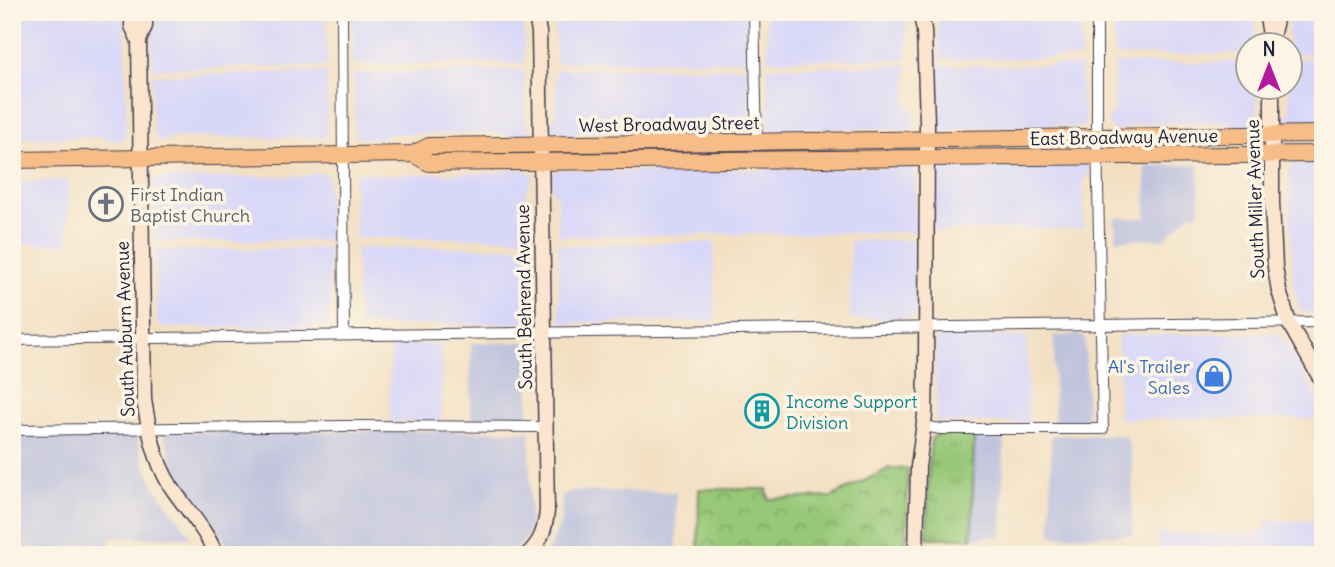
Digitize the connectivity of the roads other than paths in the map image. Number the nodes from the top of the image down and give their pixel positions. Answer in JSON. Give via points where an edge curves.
{"nodes":[{"id":1,"x":132,"y":12,"type":"edge"},
{"id":2,"x":145,"y":12,"type":"edge"},
{"id":3,"x":342,"y":12,"type":"edge"},
{"id":4,"x":535,"y":12,"type":"edge"},
{"id":5,"x":543,"y":12,"type":"edge"},
{"id":6,"x":754,"y":12,"type":"edge"},
{"id":7,"x":920,"y":12,"type":"edge"},
{"id":8,"x":928,"y":12,"type":"edge"},
{"id":9,"x":1097,"y":12,"type":"edge"},
{"id":10,"x":1266,"y":12,"type":"edge"},
{"id":11,"x":1278,"y":12,"type":"edge"},
{"id":12,"x":924,"y":30,"type":"junction"},
{"id":13,"x":539,"y":32,"type":"junction"},
{"id":14,"x":1270,"y":32,"type":"edge"},
{"id":15,"x":1274,"y":32,"type":"edge"},
{"id":16,"x":139,"y":41,"type":"junction"},
{"id":17,"x":1272,"y":102,"type":"edge"},
{"id":18,"x":1271,"y":134,"type":"junction"},
{"id":19,"x":1323,"y":134,"type":"edge"},
{"id":20,"x":1097,"y":137,"type":"junction"},
{"id":21,"x":927,"y":139,"type":"junction"},
{"id":22,"x":757,"y":141,"type":"junction"},
{"id":23,"x":540,"y":145,"type":"junction"},
{"id":24,"x":413,"y":154,"type":"junction"},
{"id":25,"x":1271,"y":154,"type":"junction"},
{"id":26,"x":1323,"y":154,"type":"edge"},
{"id":27,"x":342,"y":155,"type":"junction"},
{"id":28,"x":1097,"y":157,"type":"junction"},
{"id":29,"x":141,"y":159,"type":"junction"},
{"id":30,"x":925,"y":159,"type":"junction"},
{"id":31,"x":12,"y":160,"type":"edge"},
{"id":32,"x":758,"y":160,"type":"junction"},
{"id":33,"x":541,"y":162,"type":"junction"},
{"id":34,"x":1323,"y":322,"type":"edge"},
{"id":35,"x":1289,"y":323,"type":"junction"},
{"id":36,"x":1102,"y":325,"type":"junction"},
{"id":37,"x":926,"y":328,"type":"junction"},
{"id":38,"x":543,"y":334,"type":"junction"},
{"id":39,"x":344,"y":335,"type":"junction"},
{"id":40,"x":143,"y":337,"type":"junction"},
{"id":41,"x":12,"y":340,"type":"edge"},
{"id":42,"x":1323,"y":383,"type":"edge"},
{"id":43,"x":923,"y":426,"type":"junction"},
{"id":44,"x":546,"y":427,"type":"junction"},
{"id":45,"x":148,"y":428,"type":"junction"},
{"id":46,"x":12,"y":430,"type":"edge"},
{"id":47,"x":216,"y":555,"type":"edge"},
{"id":48,"x":527,"y":555,"type":"edge"},
{"id":49,"x":916,"y":555,"type":"edge"}],
"edges":[{"from":1,"to":16,"type":"street","name":"South Auburn Avenue"},
{"from":2,"to":16,"type":"street","name":"South Auburn Avenue"},
{"from":3,"to":27,"type":"street"},
{"from":4,"to":13,"type":"street","name":"South Behrend Avenue"},
{"from":5,"to":13,"type":"street","name":"South Behrend Avenue"},
{"from":6,"to":22,"type":"street"},
{"from":7,"to":12,"type":"street"},
{"from":8,"to":12,"type":"street"},
{"from":9,"to":20,"type":"street"},
{"from":10,"to":14,"type":"street"},
{"from":11,"to":15,"type":"street"},
{"from":12,"to":21,"type":"street"},
{"from":13,"to":23,"type":"street","name":"South Behrend Avenue"},
{"from":16,"to":29,"type":"street","name":"South Auburn Avenue"},
{"from":17,"to":18,"type":"street","name":"South Miller Avenue"},
{"from":18,"to":19,"type":"main road","name":"East Broadway Avenue"},
{"from":18,"to":20,"type":"main road","name":"East Broadway Avenue"},
{"from":18,"to":25,"type":"street","name":"South Miller Avenue"},
{"from":20,"to":21,"type":"main road","name":"East Broadway Avenue"},
{"from":20,"to":28,"type":"street"},
{"from":21,"to":22,"type":"main road","name":"West Broadway Street"},
{"from":21,"to":30,"type":"street"},
{"from":22,"to":23,"type":"main road","name":"West Broadway Street"},
{"from":22,"to":32,"type":"street"},
{"from":23,"to":24,"type":"main road","name":"West Broadway Street","via":[[429,146]]},
{"from":23,"to":33,"type":"street","name":"South Behrend Avenue"},
{"from":24,"to":27,"type":"main road","name":"West Broadway Street"},
{"from":24,"to":33,"type":"main road","name":"West Broadway Street","via":[[429,163]]},
{"from":25,"to":26,"type":"main road","name":"East Broadway Avenue"},
{"from":25,"to":28,"type":"main road","name":"East Broadway Avenue"},
{"from":25,"to":35,"type":"street","name":"South Miller Avenue","via":[[1275,267]]},
{"from":27,"to":29,"type":"main road","name":"West Broadway Street"},
{"from":27,"to":39,"type":"street"},
{"from":28,"to":30,"type":"main road","name":"East Broadway Avenue"},
{"from":28,"to":36,"type":"street"},
{"from":29,"to":31,"type":"main road","name":"West Broadway Street"},
{"from":29,"to":40,"type":"street","name":"South Auburn Avenue"},
{"from":30,"to":32,"type":"main road","name":"West Broadway Street"},
{"from":30,"to":37,"type":"street"},
{"from":32,"to":33,"type":"main road","name":"West Broadway Street"},
{"from":33,"to":38,"type":"street","name":"South Behrend Avenue"},
{"from":34,"to":35,"type":"street"},
{"from":35,"to":36,"type":"street"},
{"from":35,"to":42,"type":"street","name":"South Miller Avenue"},
{"from":36,"to":37,"type":"street"},
{"from":36,"to":43,"type":"street","via":[[1103,429]]},
{"from":37,"to":38,"type":"street"},
{"from":37,"to":43,"type":"street"},
{"from":38,"to":39,"type":"street"},
{"from":38,"to":44,"type":"street","name":"South Behrend Avenue"},
{"from":39,"to":40,"type":"street"},
{"from":40,"to":41,"type":"street"},
{"from":40,"to":45,"type":"street","name":"South Auburn Avenue"},
{"from":43,"to":49,"type":"street"},
{"from":44,"to":45,"type":"street"},
{"from":44,"to":48,"type":"street","name":"South Behrend Avenue","via":[[546,527],[539,544]]},
{"from":45,"to":46,"type":"street"},
{"from":45,"to":47,"type":"street","name":"South Auburn Avenue","via":[[168,481]]}]}
